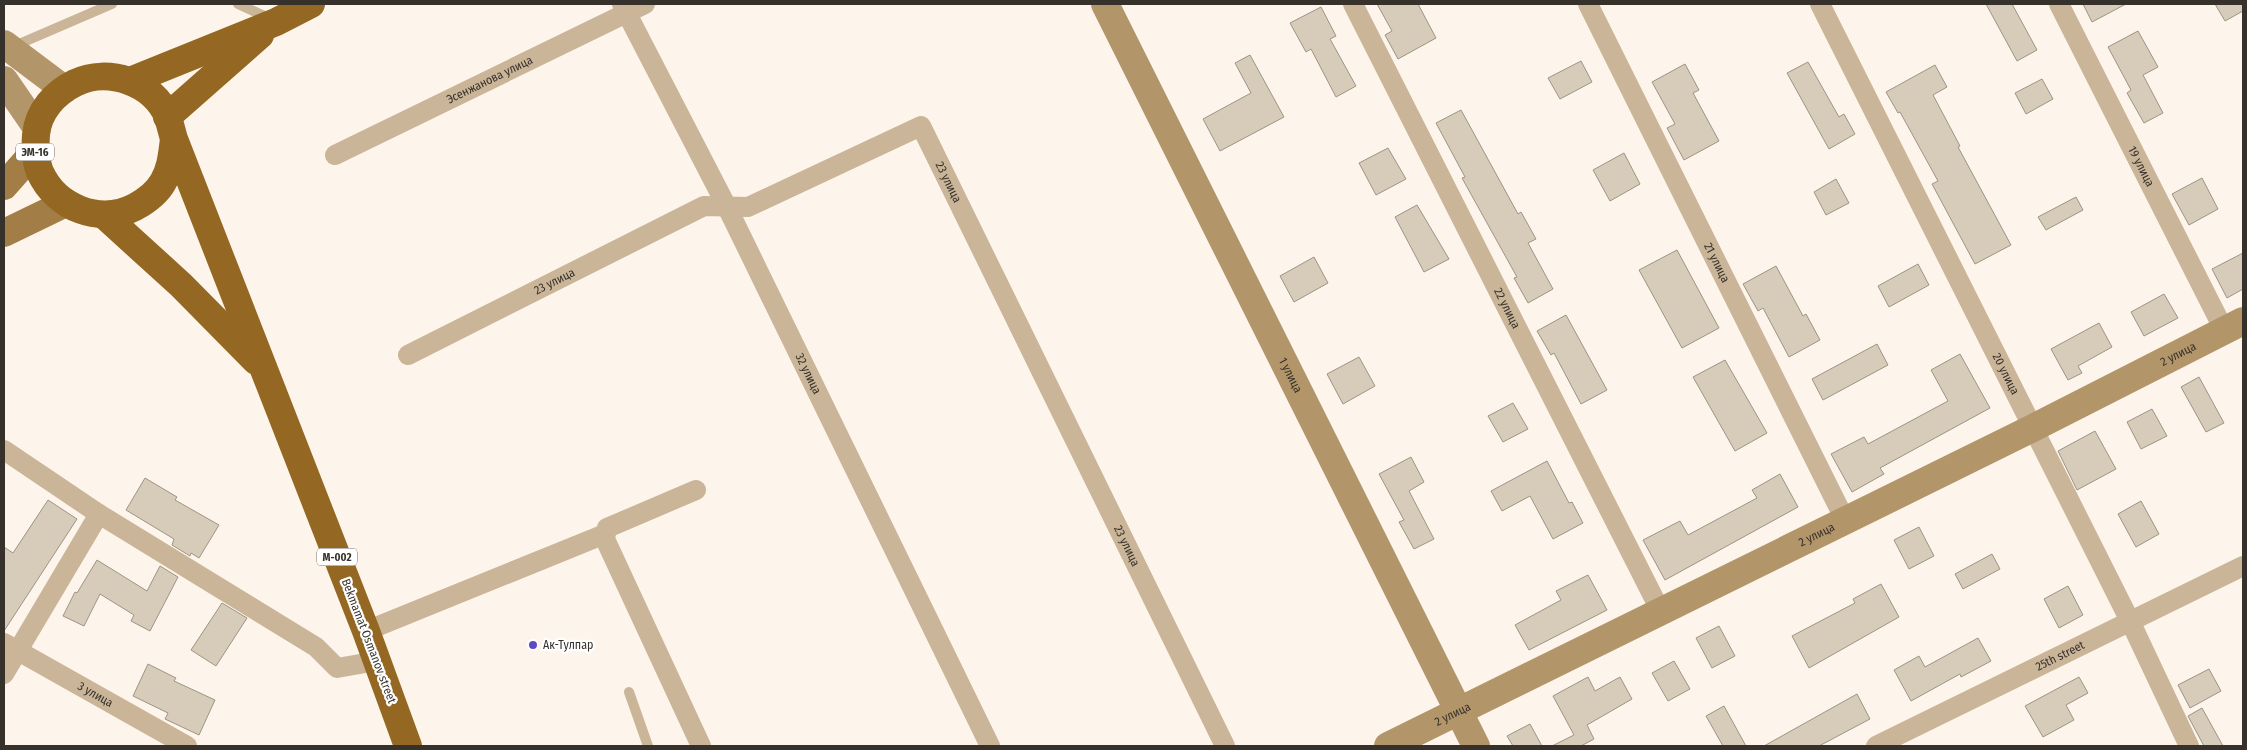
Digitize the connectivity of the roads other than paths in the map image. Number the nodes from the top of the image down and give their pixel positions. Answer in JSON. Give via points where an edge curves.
{"nodes":[{"id":1,"x":112,"y":4,"type":"edge"},
{"id":2,"x":238,"y":4,"type":"edge"},
{"id":3,"x":311,"y":4,"type":"edge"},
{"id":4,"x":645,"y":4,"type":"edge"},
{"id":5,"x":1105,"y":4,"type":"edge"},
{"id":6,"x":1353,"y":4,"type":"edge"},
{"id":7,"x":1588,"y":4,"type":"edge"},
{"id":8,"x":1820,"y":4,"type":"edge"},
{"id":9,"x":2059,"y":4,"type":"edge"},
{"id":10,"x":624,"y":8,"type":"edge"},
{"id":11,"x":276,"y":22,"type":"junction"},
{"id":12,"x":6,"y":46,"type":"edge"},
{"id":13,"x":4,"y":80,"type":"edge"},
{"id":14,"x":130,"y":81,"type":"junction"},
{"id":15,"x":64,"y":89,"type":"junction"},
{"id":16,"x":170,"y":128,"type":"junction"},
{"id":17,"x":36,"y":140,"type":"junction"},
{"id":18,"x":335,"y":155,"type":"dead end"},
{"id":19,"x":4,"y":186,"type":"edge"},
{"id":20,"x":66,"y":203,"type":"junction"},
{"id":21,"x":727,"y":207,"type":"junction"},
{"id":22,"x":104,"y":215,"type":"junction"},
{"id":23,"x":4,"y":233,"type":"edge"},
{"id":24,"x":2234,"y":325,"type":"edge"},
{"id":25,"x":408,"y":355,"type":"dead end"},
{"id":26,"x":264,"y":368,"type":"junction"},
{"id":27,"x":2033,"y":428,"type":"junction"},
{"id":28,"x":4,"y":450,"type":"edge"},
{"id":29,"x":696,"y":490,"type":"dead end"},
{"id":30,"x":99,"y":514,"type":"junction"},
{"id":31,"x":1845,"y":520,"type":"junction"},
{"id":32,"x":604,"y":534,"type":"junction"},
{"id":33,"x":2243,"y":566,"type":"edge"},
{"id":34,"x":1662,"y":612,"type":"junction"},
{"id":35,"x":2131,"y":623,"type":"junction"},
{"id":36,"x":366,"y":631,"type":"junction"},
{"id":37,"x":11,"y":648,"type":"edge"},
{"id":38,"x":377,"y":661,"type":"junction"},
{"id":39,"x":4,"y":674,"type":"edge"},
{"id":40,"x":629,"y":692,"type":"dead end"},
{"id":41,"x":1459,"y":712,"type":"junction"},
{"id":42,"x":187,"y":746,"type":"edge"},
{"id":43,"x":408,"y":746,"type":"edge"},
{"id":44,"x":648,"y":746,"type":"edge"},
{"id":45,"x":701,"y":746,"type":"edge"},
{"id":46,"x":990,"y":746,"type":"edge"},
{"id":47,"x":1225,"y":746,"type":"edge"},
{"id":48,"x":1388,"y":746,"type":"edge"},
{"id":49,"x":1476,"y":746,"type":"edge"},
{"id":50,"x":1876,"y":746,"type":"edge"},
{"id":51,"x":2188,"y":746,"type":"edge"}],
"edges":[{"from":1,"to":12,"type":"lane"},
{"from":2,"to":11,"type":"lane"},
{"from":3,"to":11,"type":"highway"},
{"from":4,"to":10,"type":"street","name":"Эсенжанова улица"},
{"from":5,"to":41,"type":"street","name":"1 улица"},
{"from":6,"to":34,"type":"street","name":"22 улица"},
{"from":7,"to":31,"type":"street","name":"21 улица"},
{"from":8,"to":27,"type":"street","name":"20 улица"},
{"from":9,"to":24,"type":"street","name":"19 улица"},
{"from":10,"to":18,"type":"street","name":"Эсенжанова улица"},
{"from":10,"to":21,"type":"street","name":"32 улица"},
{"from":11,"to":14,"type":"highway"},
{"from":11,"to":16,"type":"highway"},
{"from":12,"to":15,"type":"street"},
{"from":13,"to":17,"type":"street"},
{"from":14,"to":15,"type":"highway","number":"ЭМ-16","via":[[108,76],[84,79]]},
{"from":14,"to":16,"type":"highway","number":"ЭМ-16","via":[[158,102]]},
{"from":15,"to":17,"type":"highway","number":"ЭМ-16","via":[[42,113]]},
{"from":16,"to":22,"type":"highway","number":"ЭМ-16","via":[[172,162],[163,183],[147,200],[127,211]]},
{"from":16,"to":26,"type":"highway","number":"M-002"},
{"from":17,"to":19,"type":"main road"},
{"from":17,"to":20,"type":"highway","number":"ЭМ-16","via":[[40,171],[50,189]]},
{"from":20,"to":22,"type":"highway","number":"ЭМ-16","via":[[84,212]]},
{"from":20,"to":23,"type":"main road"},
{"from":21,"to":25,"type":"street","name":"23 улица","via":[[704,206]]},
{"from":21,"to":46,"type":"street","name":"32 улица"},
{"from":21,"to":47,"type":"street","name":"23 улица","via":[[748,207],[921,126]]},
{"from":22,"to":26,"type":"highway","number":"M-002","via":[[181,285]]},
{"from":24,"to":27,"type":"street","name":"2 улица"},
{"from":26,"to":36,"type":"highway","name":"Bekmamat Osmanov street","number":"M-002"},
{"from":27,"to":31,"type":"street","name":"2 улица"},
{"from":27,"to":35,"type":"street","name":"20 улица"},
{"from":28,"to":30,"type":"street"},
{"from":29,"to":32,"type":"street","via":[[607,528]]},
{"from":30,"to":37,"type":"street"},
{"from":30,"to":38,"type":"street","via":[[316,647],[337,668]]},
{"from":31,"to":34,"type":"street","name":"2 улица"},
{"from":32,"to":36,"type":"street"},
{"from":32,"to":45,"type":"street"},
{"from":33,"to":35,"type":"street","name":"25th street"},
{"from":34,"to":41,"type":"street","name":"2 улица"},
{"from":35,"to":50,"type":"street","name":"25th street"},
{"from":35,"to":51,"type":"street","name":"20 улица"},
{"from":36,"to":38,"type":"highway","name":"Bekmamat Osmanov street","number":"M-002"},
{"from":37,"to":39,"type":"street"},
{"from":37,"to":42,"type":"street","name":"3 улица"},
{"from":38,"to":43,"type":"highway","name":"Bekmamat Osmanov street","number":"M-002"},
{"from":40,"to":44,"type":"lane"},
{"from":41,"to":48,"type":"street","name":"2 улица"},
{"from":41,"to":49,"type":"street","name":"1 улица"}]}
